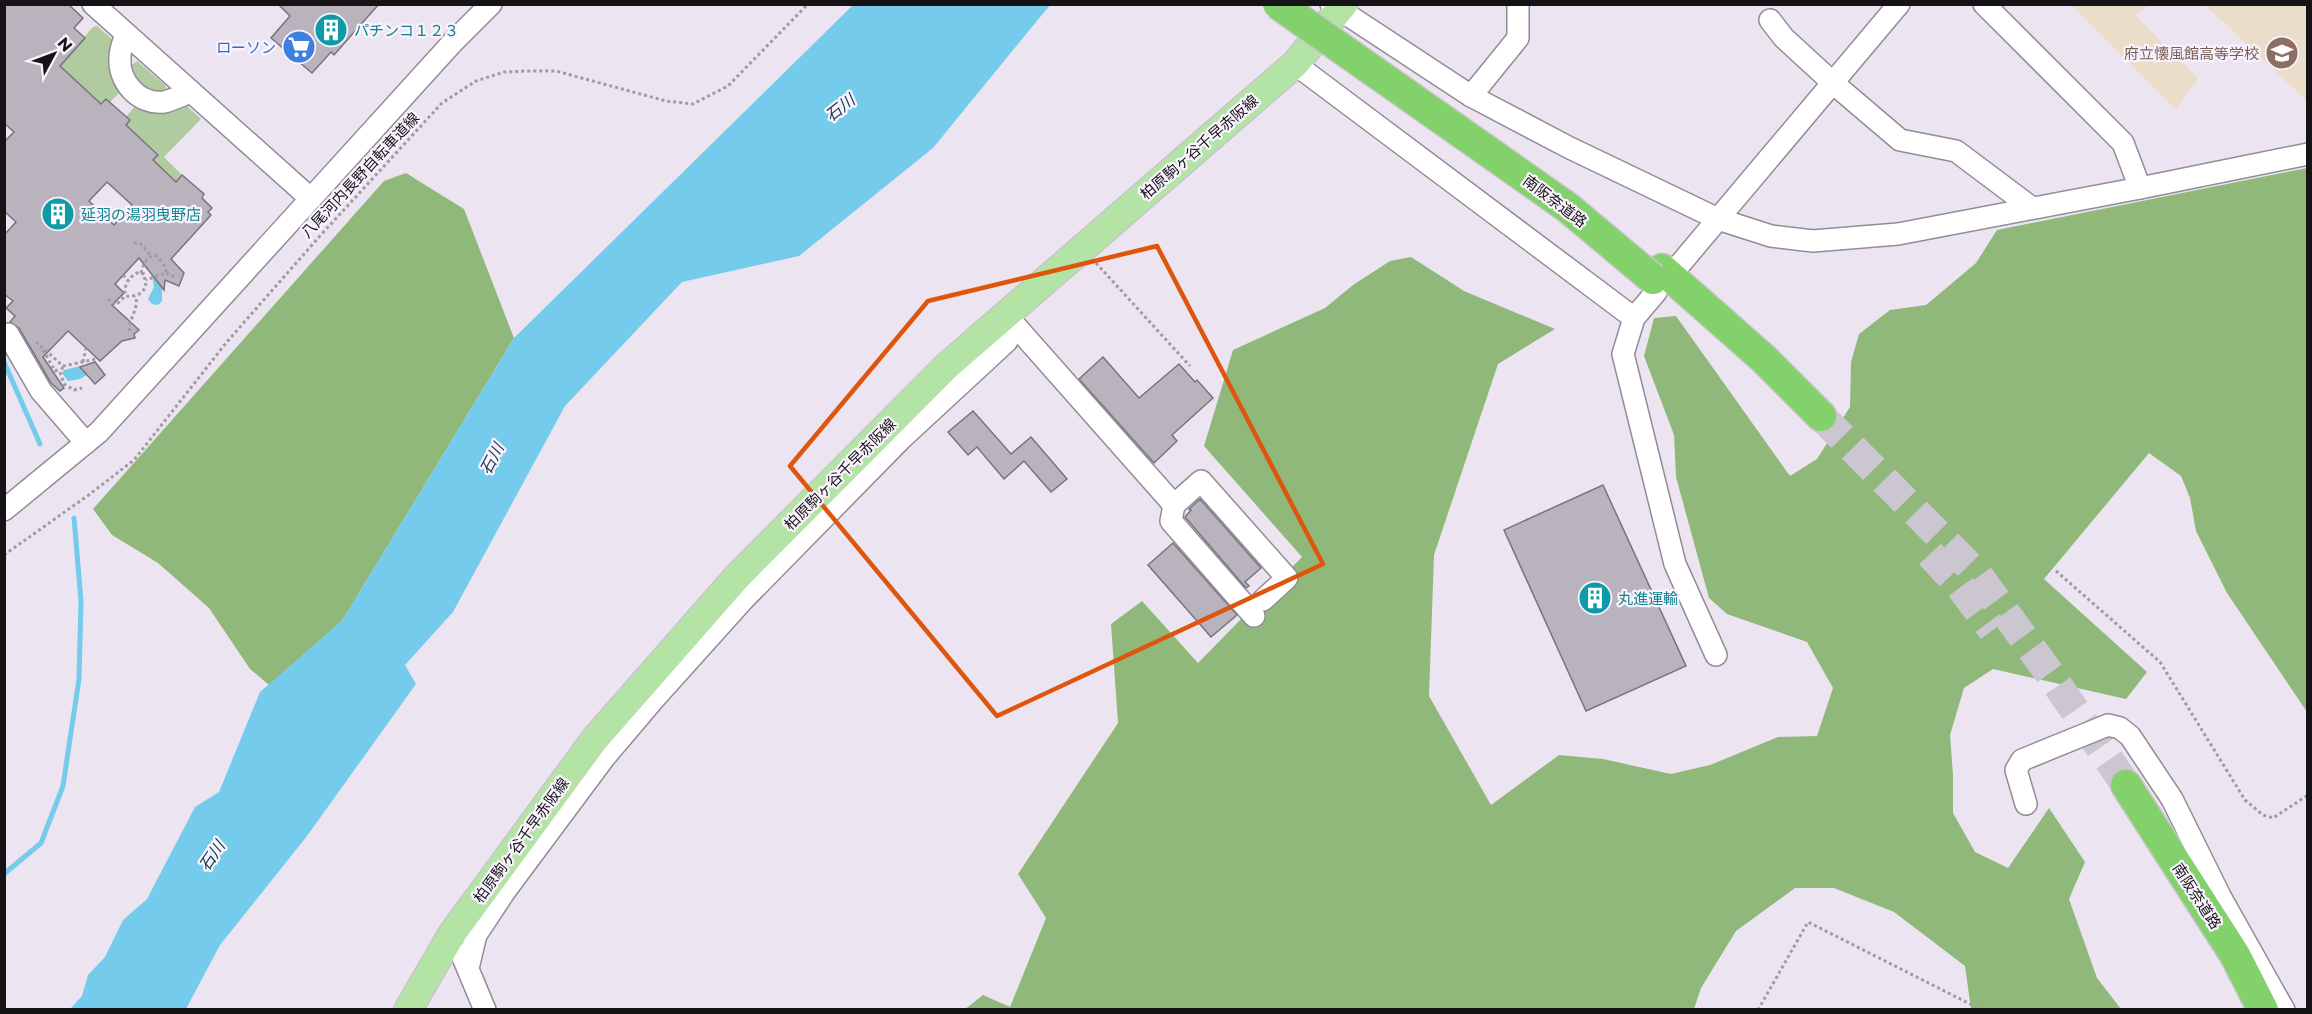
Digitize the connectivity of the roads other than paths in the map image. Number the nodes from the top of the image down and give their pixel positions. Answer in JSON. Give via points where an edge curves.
{"nodes":[{"id":1,"x":93,"y":4,"type":"edge"},
{"id":2,"x":491,"y":4,"type":"edge"},
{"id":3,"x":1278,"y":4,"type":"edge"},
{"id":4,"x":1300,"y":4,"type":"edge"},
{"id":5,"x":1518,"y":4,"type":"edge"},
{"id":6,"x":1899,"y":4,"type":"edge"},
{"id":7,"x":1984,"y":4,"type":"edge"},
{"id":8,"x":1338,"y":6,"type":"edge"},
{"id":9,"x":1770,"y":20,"type":"dead end"},
{"id":10,"x":126,"y":34,"type":"junction"},
{"id":11,"x":1295,"y":64,"type":"junction"},
{"id":12,"x":1833,"y":83,"type":"junction"},
{"id":13,"x":191,"y":92,"type":"junction"},
{"id":14,"x":1471,"y":96,"type":"junction"},
{"id":15,"x":2307,"y":154,"type":"edge"},
{"id":16,"x":2140,"y":188,"type":"junction"},
{"id":17,"x":310,"y":198,"type":"junction"},
{"id":18,"x":2032,"y":208,"type":"junction"},
{"id":19,"x":1718,"y":219,"type":"junction"},
{"id":20,"x":1662,"y":277,"type":"junction"},
{"id":21,"x":1634,"y":318,"type":"junction"},
{"id":22,"x":999,"y":320,"type":"junction"},
{"id":23,"x":8,"y":334,"type":"dead end"},
{"id":24,"x":1815,"y":421,"type":"tunnel mouth"},
{"id":25,"x":86,"y":443,"type":"junction"},
{"id":26,"x":1174,"y":505,"type":"junction"},
{"id":27,"x":4,"y":510,"type":"edge"},
{"id":28,"x":1716,"y":655,"type":"dead end"},
{"id":29,"x":2026,"y":804,"type":"dead end"},
{"id":30,"x":452,"y":934,"type":"junction"},
{"id":31,"x":468,"y":968,"type":"junction"},
{"id":32,"x":408,"y":1010,"type":"edge"},
{"id":33,"x":485,"y":1010,"type":"edge"},
{"id":34,"x":2248,"y":1010,"type":"edge"},
{"id":35,"x":2263,"y":1010,"type":"edge"},
{"id":36,"x":2284,"y":1010,"type":"edge"}],
"edges":[{"from":1,"to":10,"type":"street"},
{"from":2,"to":17,"type":"street"},
{"from":3,"to":20,"type":"highway","name":"南阪奈道路","bridge":true},
{"from":4,"to":20,"type":"highway","name":"南阪奈道路","via":[[1574,193]]},
{"from":5,"to":14,"type":"street","via":[[1518,38]]},
{"from":6,"to":12,"type":"street"},
{"from":7,"to":16,"type":"street","via":[[2123,143]]},
{"from":8,"to":11,"type":"main road","name":"柏原駒ヶ谷千早赤阪線"},
{"from":8,"to":14,"type":"street"},
{"from":9,"to":12,"type":"street"},
{"from":10,"to":13,"type":"street"},
{"from":10,"to":13,"type":"street","via":[[120,69],[131,90],[148,100],[162,102]]},
{"from":11,"to":21,"type":"street"},
{"from":11,"to":22,"type":"main road","name":"柏原駒ヶ谷千早赤阪線"},
{"from":12,"to":18,"type":"street","via":[[1900,140],[1956,151]]},
{"from":12,"to":19,"type":"street"},
{"from":13,"to":17,"type":"street"},
{"from":14,"to":19,"type":"street"},
{"from":15,"to":16,"type":"street"},
{"from":16,"to":18,"type":"street"},
{"from":17,"to":25,"type":"street"},
{"from":18,"to":19,"type":"street","via":[[1898,234],[1813,241],[1771,236]]},
{"from":19,"to":20,"type":"street"},
{"from":20,"to":21,"type":"street"},
{"from":20,"to":24,"type":"highway","name":"南阪奈道路","via":[[1764,359]]},
{"from":21,"to":28,"type":"street","via":[[1623,354],[1675,564]]},
{"from":22,"to":26,"type":"street"},
{"from":22,"to":30,"type":"main road","name":"柏原駒ヶ谷千早赤阪線","via":[[947,366],[737,577],[595,739]]},
{"from":22,"to":31,"type":"street","via":[[1007,341],[901,439],[751,592],[604,758],[476,935]]},
{"from":23,"to":25,"type":"street","via":[[41,392]]},
{"from":25,"to":27,"type":"street"},
{"from":26,"to":26,"type":"street","via":[[1171,521],[1258,608],[1287,578],[1202,481]]},
{"from":29,"to":36,"type":"street","via":[[2016,770],[2022,760],[2108,725],[2120,728],[2130,736],[2172,799],[2221,898]]},
{"from":30,"to":31,"type":"street"},
{"from":30,"to":32,"type":"main road","name":"柏原駒ヶ谷千早赤阪線"},
{"from":31,"to":33,"type":"street"},
{"from":34,"to":35,"type":"highway","name":"南阪奈道路","via":[[2120,788],[2235,955]]}]}
